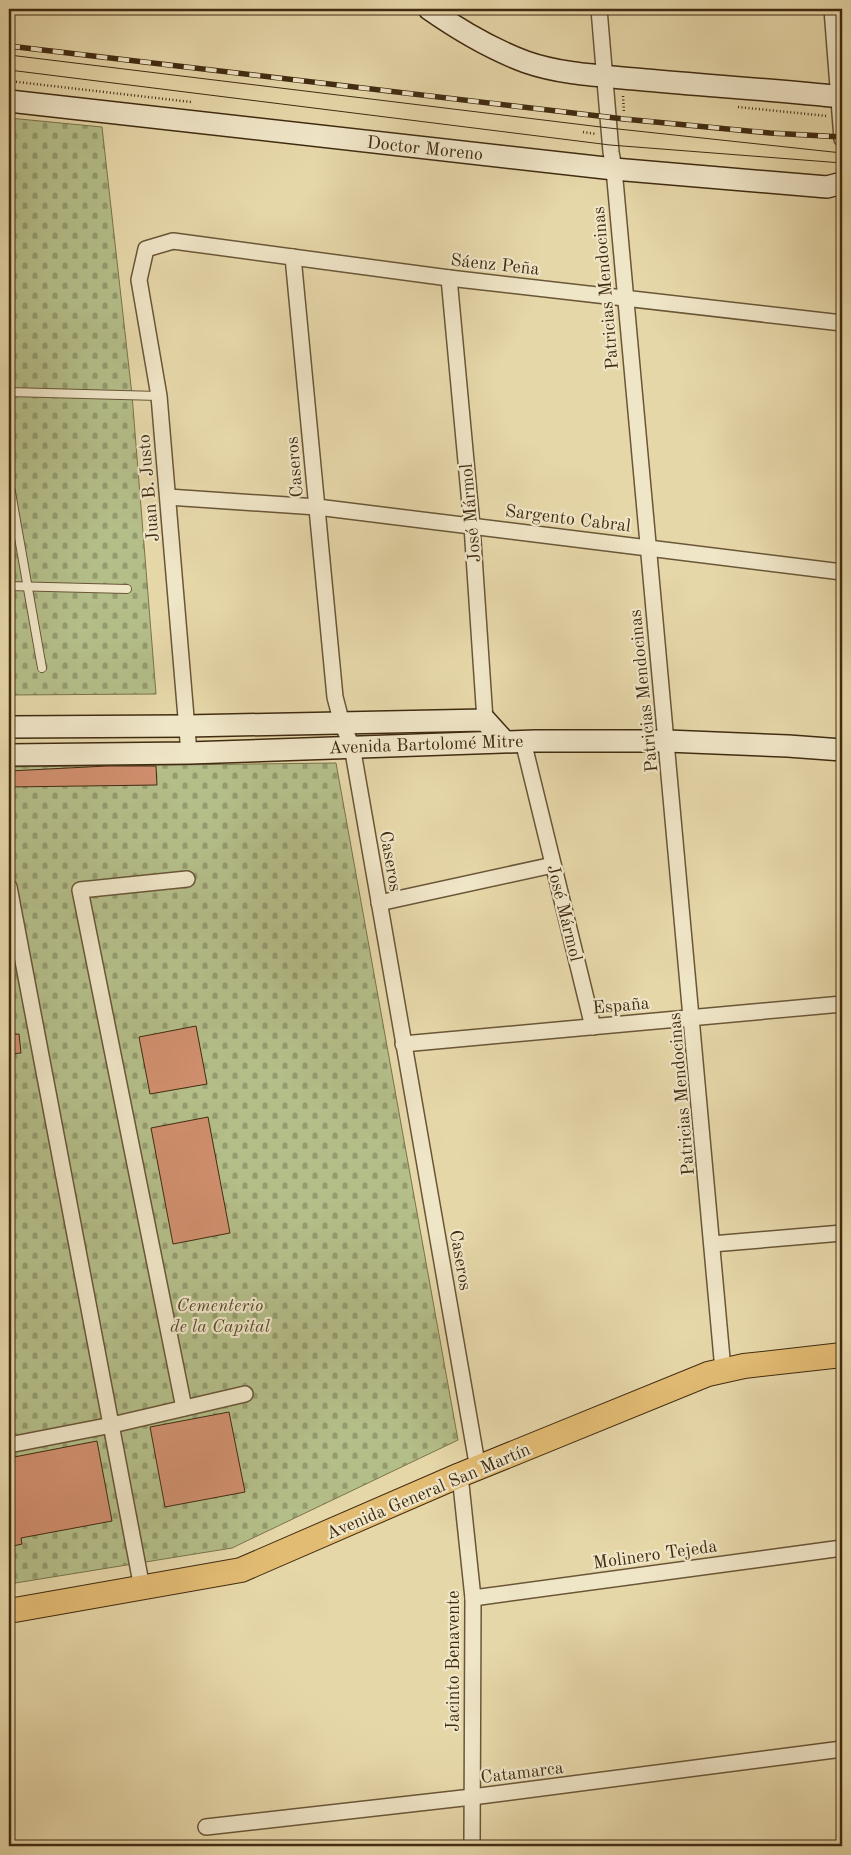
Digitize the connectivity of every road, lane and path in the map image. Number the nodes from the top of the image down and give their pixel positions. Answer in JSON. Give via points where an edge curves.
{"nodes":[{"id":1,"x":599,"y":9,"type":"edge"},
{"id":2,"x":832,"y":9,"type":"edge"},
{"id":3,"x":432,"y":10,"type":"edge"},
{"id":4,"x":605,"y":76,"type":"junction"},
{"id":5,"x":9,"y":81,"type":"edge"},
{"id":6,"x":623,"y":94,"type":"dead end"},
{"id":7,"x":9,"y":102,"type":"edge"},
{"id":8,"x":196,"y":103,"type":"dead end"},
{"id":9,"x":841,"y":104,"type":"edge"},
{"id":10,"x":731,"y":106,"type":"dead end"},
{"id":11,"x":624,"y":119,"type":"dead end"},
{"id":12,"x":842,"y":139,"type":"edge"},
{"id":13,"x":614,"y":169,"type":"junction"},
{"id":14,"x":842,"y":183,"type":"edge"},
{"id":15,"x":146,"y":249,"type":"joint"},
{"id":16,"x":293,"y":257,"type":"junction"},
{"id":17,"x":449,"y":278,"type":"junction"},
{"id":18,"x":625,"y":297,"type":"junction"},
{"id":19,"x":842,"y":323,"type":"edge"},
{"id":20,"x":9,"y":392,"type":"edge"},
{"id":21,"x":159,"y":396,"type":"junction"},
{"id":22,"x":9,"y":481,"type":"edge"},
{"id":23,"x":168,"y":497,"type":"junction"},
{"id":24,"x":317,"y":507,"type":"junction"},
{"id":25,"x":472,"y":526,"type":"junction"},
{"id":26,"x":647,"y":546,"type":"junction"},
{"id":27,"x":842,"y":572,"type":"edge"},
{"id":28,"x":9,"y":586,"type":"edge"},
{"id":29,"x":28,"y":587,"type":"junction"},
{"id":30,"x":127,"y":589,"type":"dead end"},
{"id":31,"x":42,"y":668,"type":"dead end"},
{"id":32,"x":485,"y":720,"type":"junction"},
{"id":33,"x":342,"y":724,"type":"junction"},
{"id":34,"x":186,"y":726,"type":"junction"},
{"id":35,"x":9,"y":727,"type":"edge"},
{"id":36,"x":513,"y":741,"type":"junction"},
{"id":37,"x":667,"y":741,"type":"junction"},
{"id":38,"x":352,"y":746,"type":"junction"},
{"id":39,"x":842,"y":750,"type":"edge"},
{"id":40,"x":189,"y":753,"type":"junction"},
{"id":41,"x":9,"y":755,"type":"edge"},
{"id":42,"x":553,"y":865,"type":"junction"},
{"id":43,"x":187,"y":879,"type":"dead end"},
{"id":44,"x":9,"y":887,"type":"edge"},
{"id":45,"x":379,"y":903,"type":"junction"},
{"id":46,"x":842,"y":1004,"type":"edge"},
{"id":47,"x":693,"y":1018,"type":"junction"},
{"id":48,"x":593,"y":1027,"type":"junction"},
{"id":49,"x":403,"y":1044,"type":"junction"},
{"id":50,"x":842,"y":1233,"type":"edge"},
{"id":51,"x":712,"y":1244,"type":"junction"},
{"id":52,"x":842,"y":1355,"type":"edge"},
{"id":53,"x":723,"y":1370,"type":"junction"},
{"id":54,"x":245,"y":1394,"type":"dead end"},
{"id":55,"x":184,"y":1408,"type":"junction"},
{"id":56,"x":112,"y":1425,"type":"junction"},
{"id":57,"x":9,"y":1445,"type":"edge"},
{"id":58,"x":469,"y":1472,"type":"junction"},
{"id":59,"x":842,"y":1548,"type":"edge"},
{"id":60,"x":142,"y":1588,"type":"junction"},
{"id":61,"x":473,"y":1598,"type":"junction"},
{"id":62,"x":9,"y":1611,"type":"edge"},
{"id":63,"x":842,"y":1749,"type":"edge"},
{"id":64,"x":472,"y":1797,"type":"junction"},
{"id":65,"x":206,"y":1827,"type":"dead end"},
{"id":66,"x":472,"y":1846,"type":"edge"}],
"edges":[{"from":1,"to":4,"type":"street","name":"Patricias Mendocinas"},
{"from":2,"to":9,"type":"street"},
{"from":3,"to":4,"type":"street","via":[[483,43],[527,62]]},
{"from":4,"to":9,"type":"street"},
{"from":4,"to":13,"type":"street","name":"Patricias Mendocinas"},
{"from":5,"to":8,"type":"path"},
{"from":6,"to":11,"type":"path"},
{"from":7,"to":13,"type":"street","name":"Doctor Moreno"},
{"from":9,"to":10,"type":"path"},
{"from":9,"to":12,"type":"street"},
{"from":13,"to":14,"type":"street","name":"Doctor Moreno","via":[[827,186]]},
{"from":13,"to":18,"type":"street","name":"Patricias Mendocinas"},
{"from":15,"to":16,"type":"street","name":"Sáenz Peña","via":[[173,241]]},
{"from":15,"to":21,"type":"street","name":"Juan B. Justo","via":[[139,280]]},
{"from":16,"to":17,"type":"street","name":"Sáenz Peña"},
{"from":16,"to":24,"type":"street","name":"Caseros"},
{"from":17,"to":18,"type":"street","name":"Sáenz Peña"},
{"from":17,"to":25,"type":"street","name":"José Mármol"},
{"from":18,"to":19,"type":"street","name":"Sáenz Peña"},
{"from":18,"to":26,"type":"street","name":"Patricias Mendocinas"},
{"from":20,"to":21,"type":"lane"},
{"from":21,"to":23,"type":"street","name":"Juan B. Justo"},
{"from":22,"to":29,"type":"lane"},
{"from":23,"to":24,"type":"street","name":"Sargento Cabral"},
{"from":23,"to":34,"type":"street","name":"Juan B. Justo"},
{"from":24,"to":25,"type":"street","name":"Sargento Cabral"},
{"from":24,"to":33,"type":"street","name":"Caseros","via":[[335,697]]},
{"from":25,"to":26,"type":"street","name":"Sargento Cabral"},
{"from":25,"to":32,"type":"street","name":"José Mármol"},
{"from":26,"to":27,"type":"street","name":"Sargento Cabral"},
{"from":26,"to":37,"type":"street","name":"Patricias Mendocinas"},
{"from":28,"to":29,"type":"lane"},
{"from":29,"to":30,"type":"lane"},
{"from":29,"to":31,"type":"lane"},
{"from":32,"to":33,"type":"street","name":"Avenida Bartolomé Mitre"},
{"from":32,"to":36,"type":"street","name":"José Mármol"},
{"from":33,"to":34,"type":"street","name":"Avenida Bartolomé Mitre"},
{"from":33,"to":38,"type":"street","name":"Caseros"},
{"from":34,"to":35,"type":"street","name":"Avenida Bartolomé Mitre"},
{"from":34,"to":40,"type":"street","name":"Juan B. Justo"},
{"from":36,"to":37,"type":"street","name":"Avenida Bartolomé Mitre"},
{"from":36,"to":38,"type":"street","name":"Avenida Bartolomé Mitre"},
{"from":36,"to":42,"type":"street","name":"José Mármol"},
{"from":37,"to":39,"type":"street","name":"Avenida Bartolomé Mitre"},
{"from":37,"to":47,"type":"street","name":"Patricias Mendocinas"},
{"from":38,"to":40,"type":"street","name":"Avenida Bartolomé Mitre"},
{"from":38,"to":45,"type":"street","name":"Caseros"},
{"from":40,"to":41,"type":"street","name":"Avenida Bartolomé Mitre"},
{"from":42,"to":45,"type":"street"},
{"from":42,"to":48,"type":"street","name":"José Mármol"},
{"from":43,"to":55,"type":"street","via":[[80,890]]},
{"from":44,"to":56,"type":"street"},
{"from":45,"to":49,"type":"street","name":"Caseros"},
{"from":46,"to":47,"type":"street","name":"España"},
{"from":47,"to":48,"type":"street","name":"España"},
{"from":47,"to":51,"type":"street","name":"Patricias Mendocinas"},
{"from":48,"to":49,"type":"street","name":"España"},
{"from":49,"to":58,"type":"street","name":"Caseros"},
{"from":50,"to":51,"type":"street"},
{"from":51,"to":53,"type":"street","name":"Patricias Mendocinas"},
{"from":52,"to":53,"type":"main road","name":"Avenida General San Martín"},
{"from":53,"to":58,"type":"main road","name":"Avenida General San Martín"},
{"from":54,"to":55,"type":"street"},
{"from":55,"to":56,"type":"street"},
{"from":56,"to":57,"type":"street"},
{"from":56,"to":60,"type":"street"},
{"from":58,"to":60,"type":"main road","name":"Avenida General San Martín","via":[[241,1570]]},
{"from":58,"to":61,"type":"street","name":"Jacinto Benavente"},
{"from":59,"to":61,"type":"street","name":"Molinero Tejeda"},
{"from":60,"to":62,"type":"main road","name":"Avenida General San Martín"},
{"from":61,"to":64,"type":"street","name":"Jacinto Benavente"},
{"from":63,"to":64,"type":"street","name":"Catamarca"},
{"from":64,"to":65,"type":"street","name":"Catamarca"},
{"from":64,"to":66,"type":"street","name":"Jacinto Benavente"}]}
